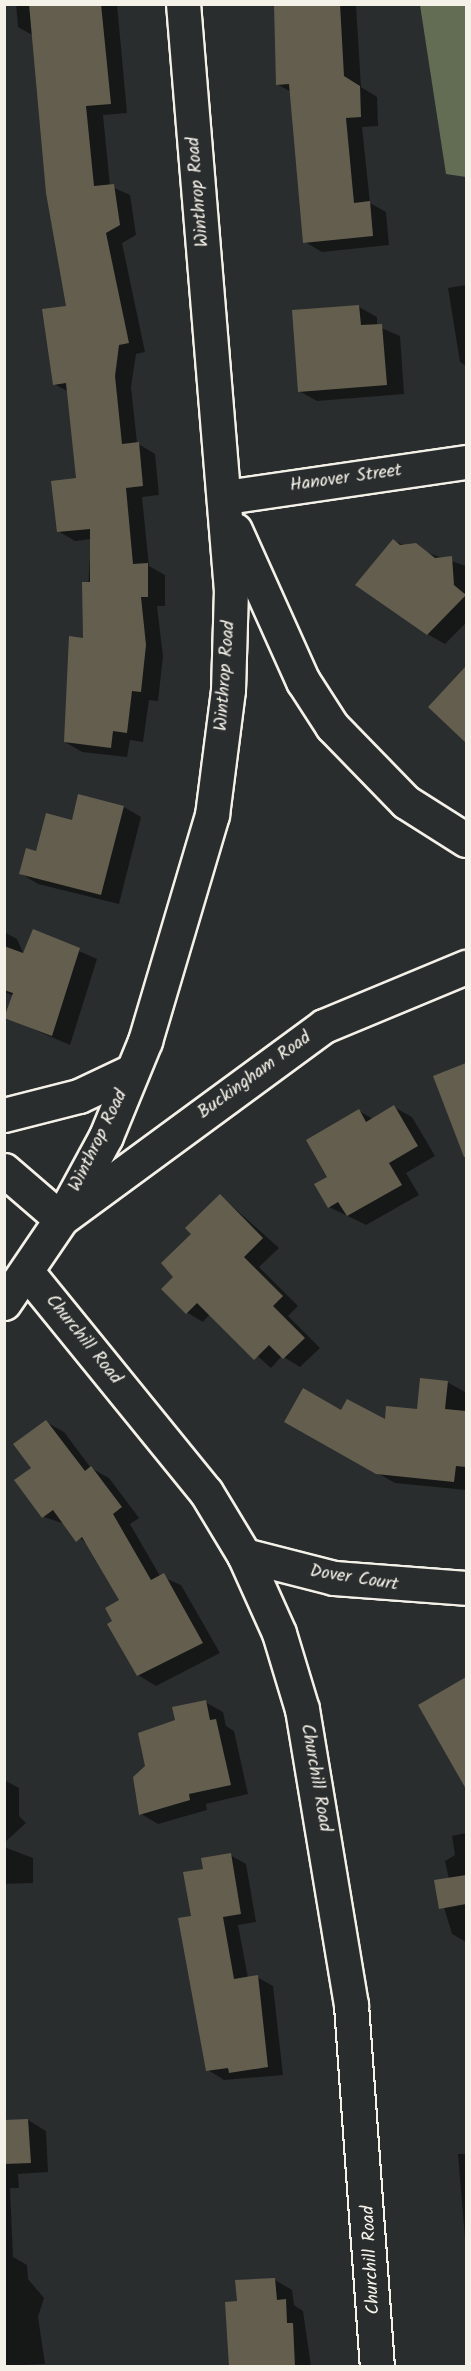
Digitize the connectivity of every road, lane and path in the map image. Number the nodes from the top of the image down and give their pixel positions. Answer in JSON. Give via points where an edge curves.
{"nodes":[{"id":1,"x":183,"y":4,"type":"edge"},
{"id":2,"x":466,"y":462,"type":"edge"},
{"id":3,"x":226,"y":504,"type":"junction"},
{"id":4,"x":466,"y":840,"type":"edge"},
{"id":5,"x":466,"y":966,"type":"edge"},
{"id":6,"x":132,"y":1071,"type":"junction"},
{"id":7,"x":4,"y":1115,"type":"edge"},
{"id":8,"x":4,"y":1170,"type":"edge"},
{"id":9,"x":61,"y":1219,"type":"junction"},
{"id":10,"x":27,"y":1272,"type":"junction"},
{"id":11,"x":4,"y":1303,"type":"edge"},
{"id":12,"x":244,"y":1555,"type":"junction"},
{"id":13,"x":466,"y":1588,"type":"edge"},
{"id":14,"x":377,"y":2367,"type":"edge"}],
"edges":[{"from":1,"to":3,"type":"street","name":"Winthrop Road"},
{"from":2,"to":3,"type":"street","name":"Hanover Street"},
{"from":3,"to":4,"type":"street","via":[[303,681],[332,726],[406,802]]},
{"from":3,"to":6,"type":"street","name":"Winthrop Road","via":[[228,690],[212,814]]},
{"from":5,"to":9,"type":"street","name":"Buckingham Road","via":[[324,1026]]},
{"from":6,"to":7,"type":"street","via":[[79,1096]]},
{"from":6,"to":9,"type":"street","name":"Winthrop Road"},
{"from":8,"to":9,"type":"street"},
{"from":9,"to":10,"type":"street","name":"Winthrop Road"},
{"from":10,"to":11,"type":"street","name":"Winthrop Road"},
{"from":10,"to":12,"type":"street","name":"Churchill Road","via":[[206,1492]]},
{"from":12,"to":13,"type":"street","name":"Dover Court","via":[[334,1578]]},
{"from":12,"to":14,"type":"street","name":"Churchill Road","via":[[279,1633],[302,1709],[335,1886],[368,2186]]}]}
